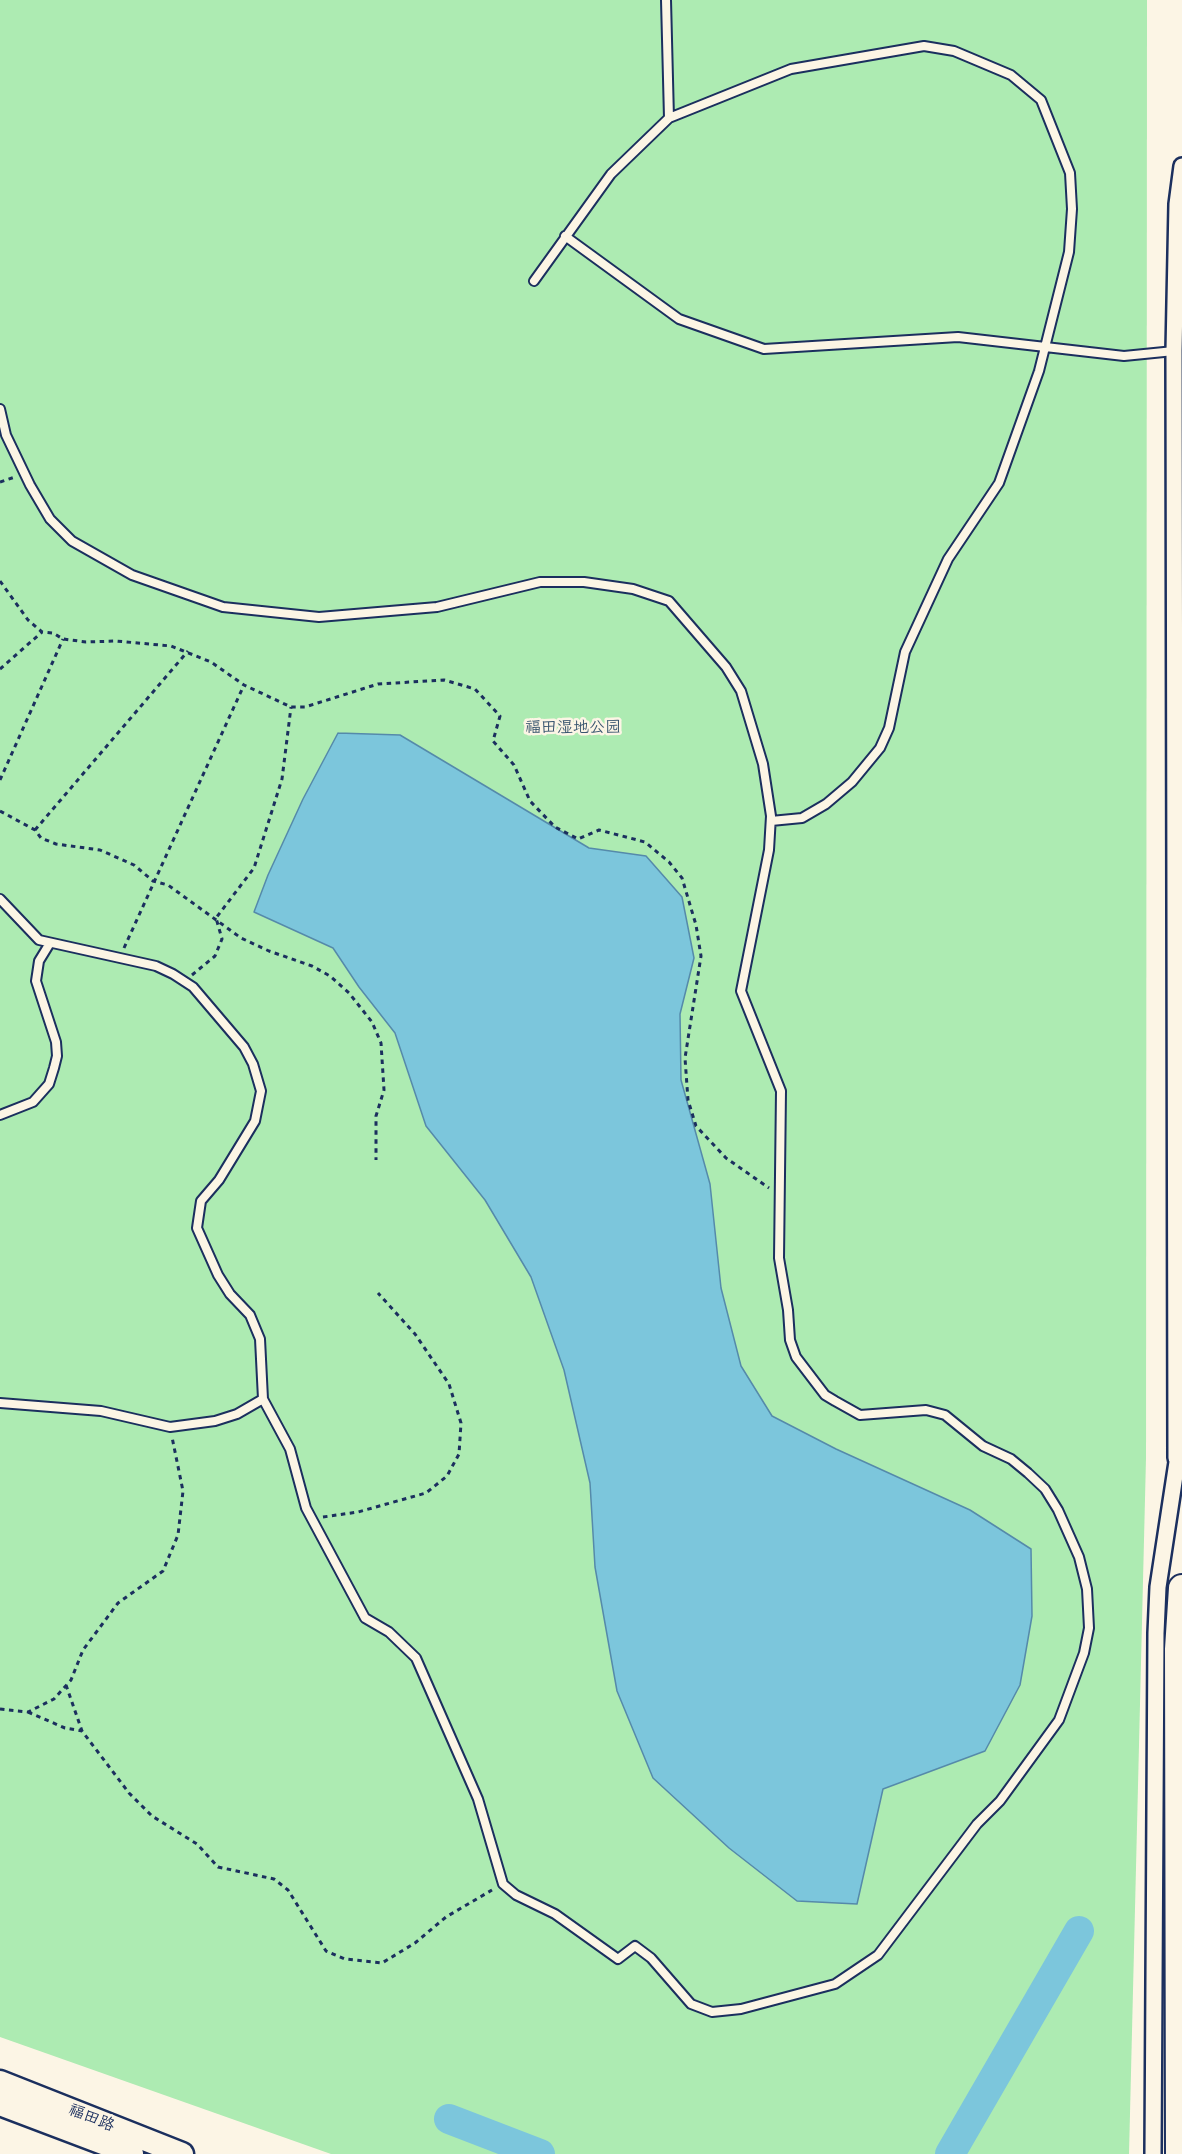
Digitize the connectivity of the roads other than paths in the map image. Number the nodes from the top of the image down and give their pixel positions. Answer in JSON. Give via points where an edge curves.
{"nodes":[{"id":1,"x":666,"y":0,"type":"edge"},
{"id":2,"x":669,"y":118,"type":"junction"},
{"id":3,"x":1182,"y":166,"type":"edge"},
{"id":4,"x":565,"y":236,"type":"junction"},
{"id":5,"x":534,"y":280,"type":"dead end"},
{"id":6,"x":1046,"y":346,"type":"junction"},
{"id":7,"x":1174,"y":351,"type":"junction"},
{"id":8,"x":0,"y":410,"type":"edge"},
{"id":9,"x":771,"y":821,"type":"junction"},
{"id":10,"x":0,"y":898,"type":"edge"},
{"id":11,"x":50,"y":943,"type":"junction"},
{"id":12,"x":0,"y":1115,"type":"edge"},
{"id":13,"x":263,"y":1399,"type":"junction"},
{"id":14,"x":0,"y":1403,"type":"edge"},
{"id":15,"x":1182,"y":1438,"type":"edge"},
{"id":16,"x":1176,"y":1458,"type":"junction"},
{"id":17,"x":1182,"y":1588,"type":"edge"},
{"id":18,"x":0,"y":2082,"type":"edge"},
{"id":19,"x":0,"y":2104,"type":"edge"},
{"id":20,"x":171,"y":2152,"type":"edge"},
{"id":21,"x":132,"y":2154,"type":"edge"},
{"id":22,"x":1152,"y":2154,"type":"edge"},
{"id":23,"x":1179,"y":2154,"type":"edge"}],
"edges":[{"from":1,"to":2,"type":"lane"},
{"from":2,"to":4,"type":"lane","via":[[611,174]]},
{"from":2,"to":6,"type":"lane","via":[[791,69],[924,46],[954,51],[1011,75],[1041,100],[1070,173],[1069,252]]},
{"from":3,"to":7,"type":"street","via":[[1177,204]]},
{"from":4,"to":5,"type":"lane"},
{"from":4,"to":6,"type":"lane","via":[[679,319],[764,349],[958,337]]},
{"from":6,"to":7,"type":"lane","via":[[1124,356]]},
{"from":6,"to":9,"type":"lane","via":[[999,483],[948,559],[905,652],[889,728],[880,748],[860,774],[826,804],[802,818]]},
{"from":7,"to":16,"type":"street"},
{"from":8,"to":9,"type":"lane","via":[[6,435],[30,485],[50,519],[72,541],[132,575],[223,608],[300,616],[348,616],[437,606],[517,585],[555,581],[609,584],[669,601],[741,691],[768,786]]},
{"from":9,"to":13,"type":"lane","via":[[769,850],[741,992],[781,1091],[779,1258],[790,1340],[796,1357],[825,1395],[860,1415],[926,1410],[945,1415],[983,1446],[1011,1459],[1028,1473],[1059,1510],[1083,1568],[1089,1628],[1059,1720],[878,1955],[835,1984],[741,2009],[712,2012],[691,2004],[651,1958],[635,1946],[618,1959],[555,1914],[516,1895],[503,1884],[478,1799],[416,1658],[390,1632],[365,1618],[312,1519],[290,1449]]},
{"from":10,"to":11,"type":"lane","via":[[39,940]]},
{"from":11,"to":12,"type":"lane","via":[[39,961],[36,981],[56,1042],[54,1068],[49,1084],[33,1102]]},
{"from":11,"to":13,"type":"lane","via":[[156,966],[183,980],[244,1047],[253,1064],[261,1091],[255,1121],[219,1180],[201,1201],[198,1228],[218,1275],[250,1315],[260,1340]]},
{"from":13,"to":14,"type":"lane","via":[[215,1421],[170,1427],[101,1411]]},
{"from":15,"to":16,"type":"street"},
{"from":16,"to":22,"type":"street","via":[[1158,1587],[1156,1633]]},
{"from":17,"to":23,"type":"highway","via":[[1178,1673]]},
{"from":18,"to":20,"type":"main road","name":"福田路"},
{"from":19,"to":21,"type":"main road","name":"福田路"}]}
